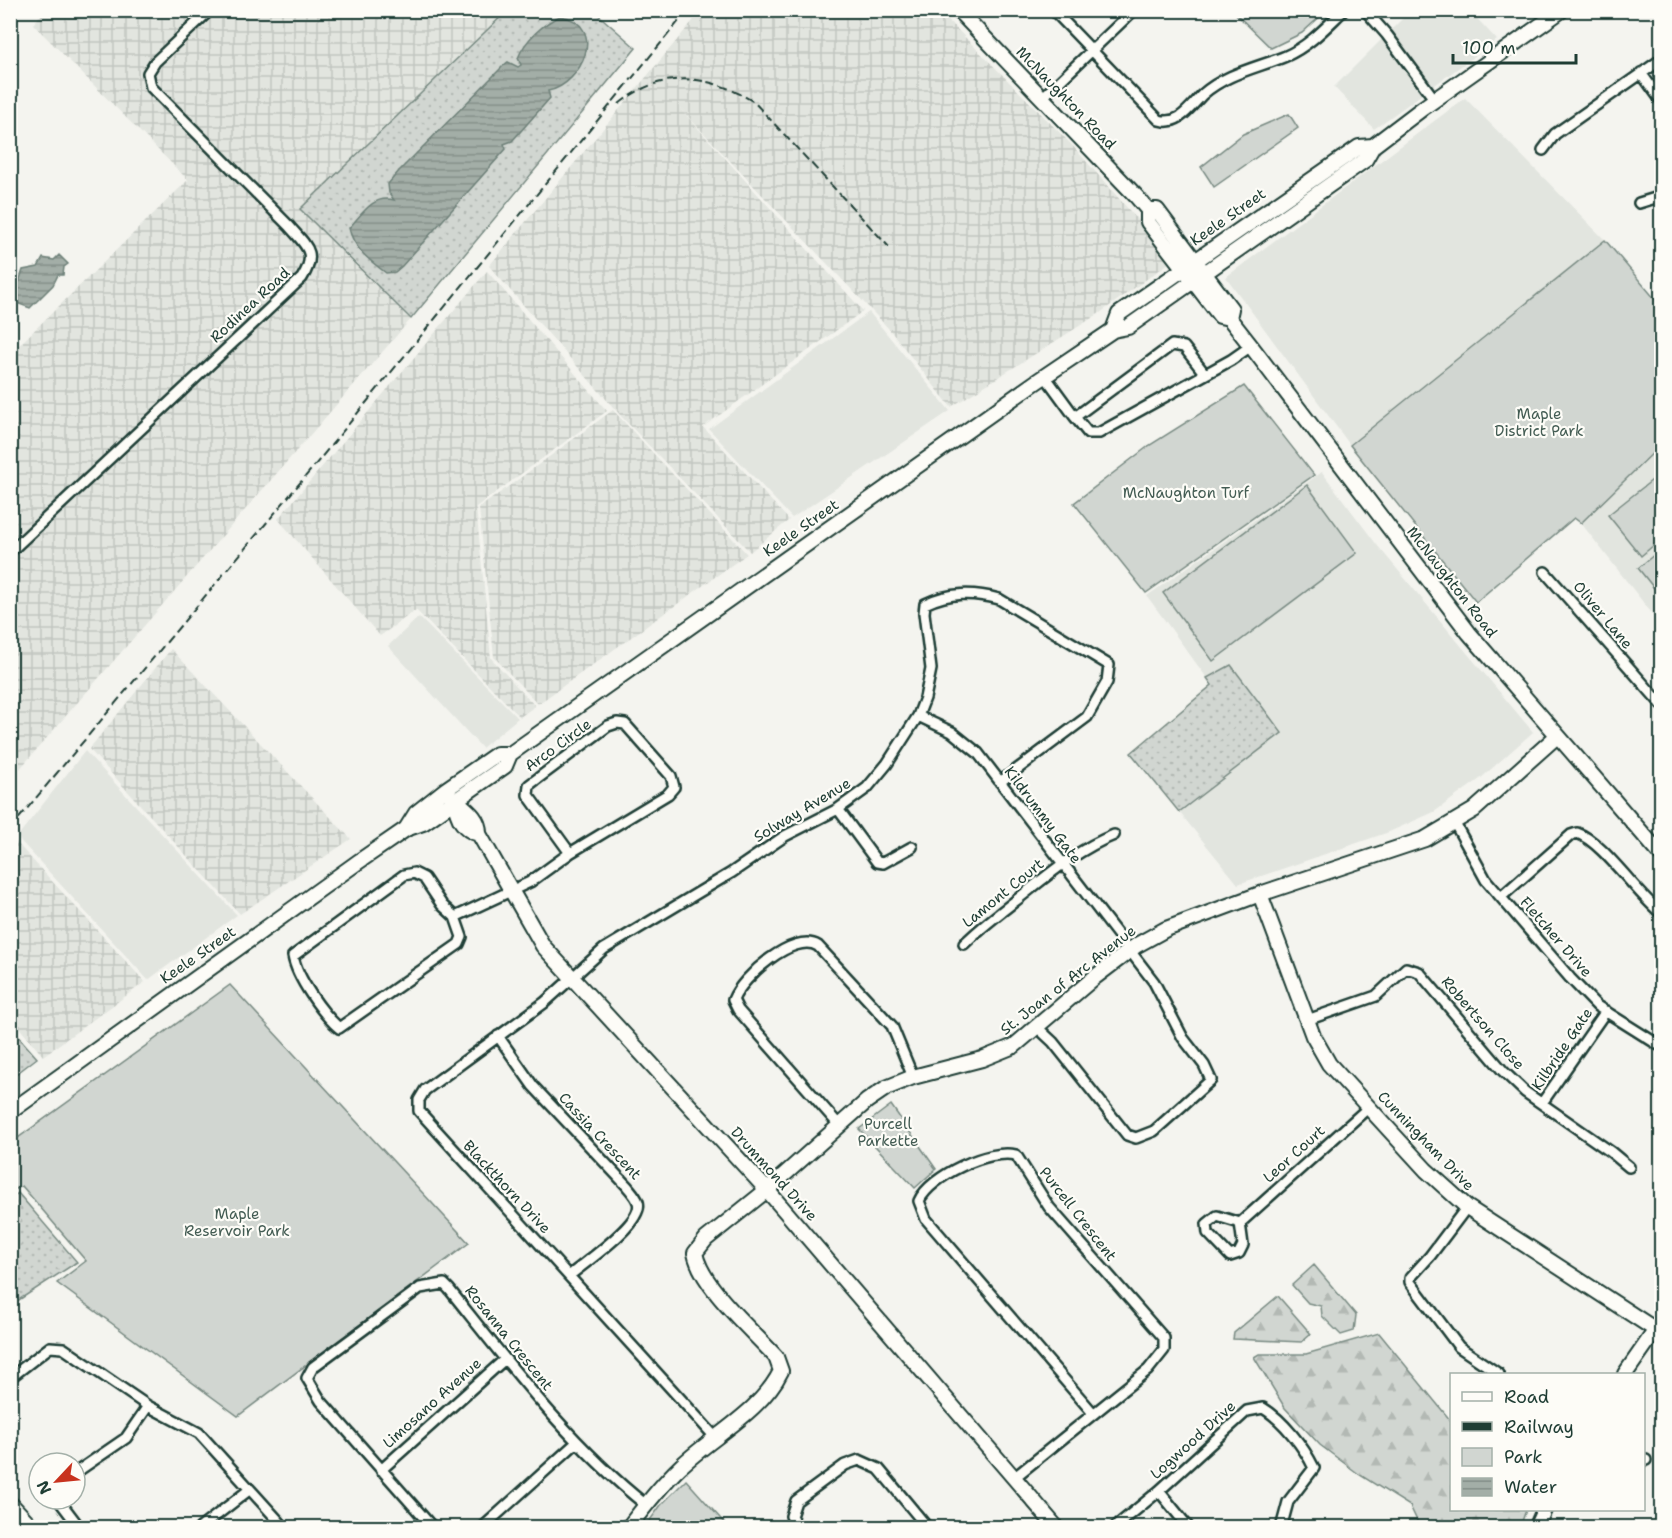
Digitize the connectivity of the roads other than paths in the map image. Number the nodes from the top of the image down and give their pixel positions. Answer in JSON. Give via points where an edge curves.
{"nodes":[{"id":1,"x":210,"y":10,"type":"edge"},
{"id":2,"x":958,"y":10,"type":"edge"},
{"id":3,"x":1053,"y":10,"type":"edge"},
{"id":4,"x":1134,"y":10,"type":"edge"},
{"id":5,"x":1344,"y":10,"type":"edge"},
{"id":6,"x":1365,"y":10,"type":"edge"},
{"id":7,"x":1562,"y":10,"type":"edge"},
{"id":8,"x":1092,"y":50,"type":"junction"},
{"id":9,"x":1662,"y":58,"type":"edge"},
{"id":10,"x":1641,"y":74,"type":"junction"},
{"id":11,"x":1042,"y":98,"type":"junction"},
{"id":12,"x":1435,"y":100,"type":"junction"},
{"id":13,"x":1662,"y":102,"type":"edge"},
{"id":14,"x":1373,"y":146,"type":"junction"},
{"id":15,"x":1543,"y":150,"type":"dead end"},
{"id":16,"x":1662,"y":196,"type":"edge"},
{"id":17,"x":1639,"y":204,"type":"dead end"},
{"id":18,"x":1189,"y":264,"type":"junction"},
{"id":19,"x":1199,"y":276,"type":"junction"},
{"id":20,"x":1113,"y":330,"type":"junction"},
{"id":21,"x":1251,"y":346,"type":"junction"},
{"id":22,"x":1205,"y":374,"type":"junction"},
{"id":23,"x":1045,"y":376,"type":"junction"},
{"id":24,"x":1075,"y":417,"type":"junction"},
{"id":25,"x":10,"y":552,"type":"edge"},
{"id":26,"x":1545,"y":572,"type":"dead end"},
{"id":27,"x":1662,"y":705,"type":"edge"},
{"id":28,"x":918,"y":716,"type":"junction"},
{"id":29,"x":1557,"y":736,"type":"junction"},
{"id":30,"x":1000,"y":782,"type":"junction"},
{"id":31,"x":450,"y":796,"type":"junction"},
{"id":32,"x":838,"y":809,"type":"junction"},
{"id":33,"x":1454,"y":822,"type":"junction"},
{"id":34,"x":1114,"y":835,"type":"dead end"},
{"id":35,"x":912,"y":847,"type":"dead end"},
{"id":36,"x":570,"y":853,"type":"junction"},
{"id":37,"x":1662,"y":856,"type":"edge"},
{"id":38,"x":1062,"y":865,"type":"junction"},
{"id":39,"x":511,"y":890,"type":"junction"},
{"id":40,"x":1260,"y":894,"type":"junction"},
{"id":41,"x":1501,"y":897,"type":"junction"},
{"id":42,"x":1662,"y":914,"type":"edge"},
{"id":43,"x":455,"y":917,"type":"junction"},
{"id":44,"x":964,"y":944,"type":"dead end"},
{"id":45,"x":1130,"y":951,"type":"junction"},
{"id":46,"x":574,"y":977,"type":"junction"},
{"id":47,"x":1606,"y":1011,"type":"junction"},
{"id":48,"x":1306,"y":1020,"type":"junction"},
{"id":49,"x":1038,"y":1028,"type":"junction"},
{"id":50,"x":498,"y":1036,"type":"junction"},
{"id":51,"x":1662,"y":1047,"type":"edge"},
{"id":52,"x":913,"y":1077,"type":"junction"},
{"id":53,"x":1542,"y":1103,"type":"junction"},
{"id":54,"x":1369,"y":1107,"type":"junction"},
{"id":55,"x":10,"y":1112,"type":"edge"},
{"id":56,"x":839,"y":1125,"type":"junction"},
{"id":57,"x":1629,"y":1167,"type":"dead end"},
{"id":58,"x":767,"y":1190,"type":"junction"},
{"id":59,"x":1467,"y":1206,"type":"junction"},
{"id":60,"x":1239,"y":1223,"type":"junction"},
{"id":61,"x":569,"y":1276,"type":"junction"},
{"id":62,"x":1659,"y":1328,"type":"edge"},
{"id":63,"x":505,"y":1359,"type":"junction"},
{"id":64,"x":1498,"y":1373,"type":"edge"},
{"id":65,"x":1625,"y":1373,"type":"edge"},
{"id":66,"x":10,"y":1378,"type":"edge"},
{"id":67,"x":148,"y":1406,"type":"junction"},
{"id":68,"x":1093,"y":1413,"type":"junction"},
{"id":69,"x":715,"y":1437,"type":"junction"},
{"id":70,"x":576,"y":1443,"type":"junction"},
{"id":71,"x":87,"y":1465,"type":"edge"},
{"id":72,"x":381,"y":1470,"type":"junction"},
{"id":73,"x":1015,"y":1477,"type":"junction"},
{"id":74,"x":249,"y":1490,"type":"junction"},
{"id":75,"x":1159,"y":1491,"type":"junction"},
{"id":76,"x":10,"y":1503,"type":"edge"},
{"id":77,"x":646,"y":1505,"type":"junction"},
{"id":78,"x":67,"y":1511,"type":"edge"},
{"id":79,"x":1543,"y":1511,"type":"edge"},
{"id":80,"x":33,"y":1527,"type":"edge"},
{"id":81,"x":80,"y":1527,"type":"edge"},
{"id":82,"x":200,"y":1527,"type":"edge"},
{"id":83,"x":285,"y":1527,"type":"edge"},
{"id":84,"x":433,"y":1527,"type":"edge"},
{"id":85,"x":482,"y":1527,"type":"edge"},
{"id":86,"x":628,"y":1527,"type":"edge"},
{"id":87,"x":798,"y":1527,"type":"edge"},
{"id":88,"x":928,"y":1527,"type":"edge"},
{"id":89,"x":1058,"y":1527,"type":"edge"},
{"id":90,"x":1114,"y":1527,"type":"edge"},
{"id":91,"x":1189,"y":1527,"type":"edge"},
{"id":92,"x":1281,"y":1527,"type":"edge"},
{"id":93,"x":1536,"y":1527,"type":"edge"}],
"edges":[{"from":1,"to":25,"type":"street","name":"Rodinea Road","via":[[155,62],[148,73],[151,87],[289,226],[309,249],[310,265],[302,278]]},
{"from":2,"to":11,"type":"street","name":"McNaughton Road"},
{"from":3,"to":8,"type":"street"},
{"from":4,"to":8,"type":"street"},
{"from":5,"to":8,"type":"street","via":[[1312,40],[1288,55],[1218,82],[1168,123],[1159,120]]},
{"from":6,"to":12,"type":"street"},
{"from":7,"to":12,"type":"street","name":"Keele Street"},
{"from":8,"to":11,"type":"street"},
{"from":9,"to":10,"type":"street"},
{"from":10,"to":13,"type":"street"},
{"from":10,"to":15,"type":"street","via":[[1554,134]]},
{"from":11,"to":18,"type":"street","name":"McNaughton Road","via":[[1148,210],[1157,210]]},
{"from":12,"to":14,"type":"street","name":"Keele Street"},
{"from":14,"to":18,"type":"street","name":"Keele Street","via":[[1359,147]]},
{"from":14,"to":19,"type":"street","name":"Keele Street","via":[[1365,160]]},
{"from":16,"to":17,"type":"street"},
{"from":18,"to":19,"type":"street","name":"McNaughton Road"},
{"from":18,"to":20,"type":"street","name":"Keele Street","via":[[1119,314]]},
{"from":19,"to":20,"type":"street","name":"Keele Street","via":[[1128,327]]},
{"from":19,"to":21,"type":"street","name":"McNaughton Road","via":[[1231,309],[1229,318]]},
{"from":20,"to":23,"type":"street","name":"Keele Street"},
{"from":21,"to":22,"type":"street"},
{"from":21,"to":29,"type":"street","name":"McNaughton Road","via":[[1469,633]]},
{"from":22,"to":24,"type":"street","via":[[1099,433],[1088,433]]},
{"from":22,"to":24,"type":"street","via":[[1184,347],[1174,345]]},
{"from":23,"to":24,"type":"street"},
{"from":23,"to":31,"type":"street","name":"Keele Street","via":[[510,754],[505,766]]},
{"from":26,"to":27,"type":"street","name":"Oliver Lane"},
{"from":28,"to":30,"type":"street","name":"Kildrummy Gate","via":[[964,741]]},
{"from":28,"to":30,"type":"street","name":"Solway Avenue","via":[[931,669],[925,604],[947,595],[982,594],[999,599],[1059,638],[1105,661],[1110,671],[1107,682],[1087,717]]},
{"from":28,"to":32,"type":"street","name":"Solway Avenue","via":[[877,778]]},
{"from":29,"to":33,"type":"street","name":"St. Joan of Arc Avenue","via":[[1474,810]]},
{"from":29,"to":37,"type":"street","name":"McNaughton Road"},
{"from":30,"to":38,"type":"street","name":"Kildrummy Gate"},
{"from":31,"to":39,"type":"street","name":"Drummond Drive","via":[[458,816],[468,831],[479,834]]},
{"from":31,"to":55,"type":"street","name":"Keele Street","via":[[423,823],[406,829],[205,969]]},
{"from":32,"to":35,"type":"street","via":[[877,861],[883,863]]},
{"from":32,"to":46,"type":"street","name":"Solway Avenue","via":[[785,836],[604,949]]},
{"from":33,"to":40,"type":"street","name":"St. Joan of Arc Avenue","via":[[1425,839]]},
{"from":33,"to":41,"type":"street","name":"Fletcher Drive","via":[[1477,866]]},
{"from":34,"to":38,"type":"street","name":"Lamont Court"},
{"from":36,"to":36,"type":"street","name":"Arco Circle","via":[[657,803],[674,787],[671,776],[624,724],[608,726],[529,785],[528,795]]},
{"from":36,"to":39,"type":"street","name":"Arco Circle","via":[[530,882]]},
{"from":38,"to":44,"type":"street","name":"Lamont Court","via":[[989,919]]},
{"from":38,"to":45,"type":"street","name":"Kildrummy Gate"},
{"from":39,"to":43,"type":"street","name":"Arco Circle"},
{"from":39,"to":46,"type":"street","name":"Drummond Drive","via":[[543,946]]},
{"from":40,"to":45,"type":"street","name":"St. Joan of Arc Avenue","via":[[1166,929]]},
{"from":40,"to":48,"type":"street","name":"Cunningham Drive"},
{"from":41,"to":42,"type":"street","via":[[1571,834],[1577,833],[1595,842]]},
{"from":41,"to":47,"type":"street","name":"Fletcher Drive","via":[[1570,978]]},
{"from":43,"to":43,"type":"street","via":[[424,878],[414,873],[404,875],[293,956],[295,967],[328,1018],[339,1028],[459,944],[462,937]]},
{"from":45,"to":49,"type":"street","name":"St. Joan of Arc Avenue"},
{"from":45,"to":49,"type":"street","name":"Kildrummy Gate","via":[[1154,982],[1183,1038],[1211,1080],[1154,1131],[1143,1137],[1128,1135]]},
{"from":46,"to":50,"type":"street","name":"Blackthorn Drive"},
{"from":46,"to":58,"type":"street","name":"Drummond Drive"},
{"from":47,"to":51,"type":"street","name":"Fletcher Drive"},
{"from":47,"to":53,"type":"street","name":"Kilbride Gate"},
{"from":48,"to":53,"type":"street","name":"Robertson Close","via":[[1376,996],[1406,968],[1414,970],[1503,1071]]},
{"from":48,"to":54,"type":"street","name":"Cunningham Drive","via":[[1324,1059]]},
{"from":49,"to":52,"type":"street","name":"St. Joan of Arc Avenue","via":[[1001,1052]]},
{"from":50,"to":61,"type":"street","name":"Cassia Crescent","via":[[533,1086],[638,1202],[637,1215],[628,1227]]},
{"from":50,"to":61,"type":"street","name":"Blackthorn Drive","via":[[425,1090],[418,1100],[419,1111]]},
{"from":52,"to":56,"type":"street","name":"St. Joan of Arc Avenue","via":[[886,1088]]},
{"from":52,"to":56,"type":"street","via":[[892,1026],[818,946],[802,941],[767,962],[745,981],[733,1000]]},
{"from":53,"to":57,"type":"street","name":"Robertson Close"},
{"from":54,"to":59,"type":"street","name":"Cunningham Drive","via":[[1426,1170]]},
{"from":54,"to":60,"type":"street","name":"Leor Court"},
{"from":56,"to":58,"type":"street","name":"St. Joan of Arc Avenue"},
{"from":58,"to":69,"type":"street","name":"St. Joan of Arc Avenue","via":[[706,1239],[695,1253],[697,1264],[712,1286],[776,1357],[781,1371],[774,1385]]},
{"from":58,"to":73,"type":"street","name":"Drummond Drive"},
{"from":59,"to":62,"type":"street","name":"Cunningham Drive"},
{"from":59,"to":64,"type":"street","via":[[1410,1282],[1459,1347]]},
{"from":60,"to":60,"type":"street","via":[[1216,1216],[1207,1224],[1208,1233],[1230,1256],[1239,1253],[1243,1245]]},
{"from":61,"to":69,"type":"street","name":"Blackthorn Drive"},
{"from":62,"to":65,"type":"street"},
{"from":63,"to":70,"type":"street","name":"Rosanna Crescent"},
{"from":63,"to":72,"type":"street","name":"Limosano Avenue"},
{"from":63,"to":72,"type":"street","name":"Rosanna Crescent","via":[[444,1284],[420,1288],[313,1367],[307,1378],[321,1401]]},
{"from":66,"to":67,"type":"street","via":[[50,1347],[63,1348]]},
{"from":67,"to":71,"type":"street","via":[[126,1438]]},
{"from":67,"to":74,"type":"street","via":[[199,1433]]},
{"from":68,"to":68,"type":"street","name":"Purcell Crescent","via":[[1149,1370],[1164,1350],[1164,1338],[1049,1207],[1016,1155],[1007,1153],[982,1159],[944,1174],[922,1193],[919,1201],[926,1219]]},
{"from":68,"to":73,"type":"street","name":"Purcell Crescent"},
{"from":69,"to":77,"type":"street","name":"St. Joan of Arc Avenue","via":[[679,1467]]},
{"from":70,"to":77,"type":"street","name":"Rosanna Crescent"},
{"from":70,"to":85,"type":"street"},
{"from":72,"to":84,"type":"street","name":"Rosanna Crescent"},
{"from":73,"to":89,"type":"street","name":"Drummond Drive"},
{"from":74,"to":82,"type":"street"},
{"from":74,"to":83,"type":"street"},
{"from":75,"to":90,"type":"street","name":"Logwood Drive"},
{"from":75,"to":91,"type":"street"},
{"from":75,"to":92,"type":"street","name":"Logwood Drive","via":[[1247,1411],[1263,1408],[1302,1449],[1314,1468],[1288,1502]]},
{"from":76,"to":80,"type":"street"},
{"from":77,"to":86,"type":"street","name":"St. Joan of Arc Avenue"},
{"from":78,"to":81,"type":"street"},
{"from":79,"to":93,"type":"street"},
{"from":87,"to":88,"type":"street","via":[[791,1516],[796,1501],[845,1465],[859,1460],[879,1469]]}]}
